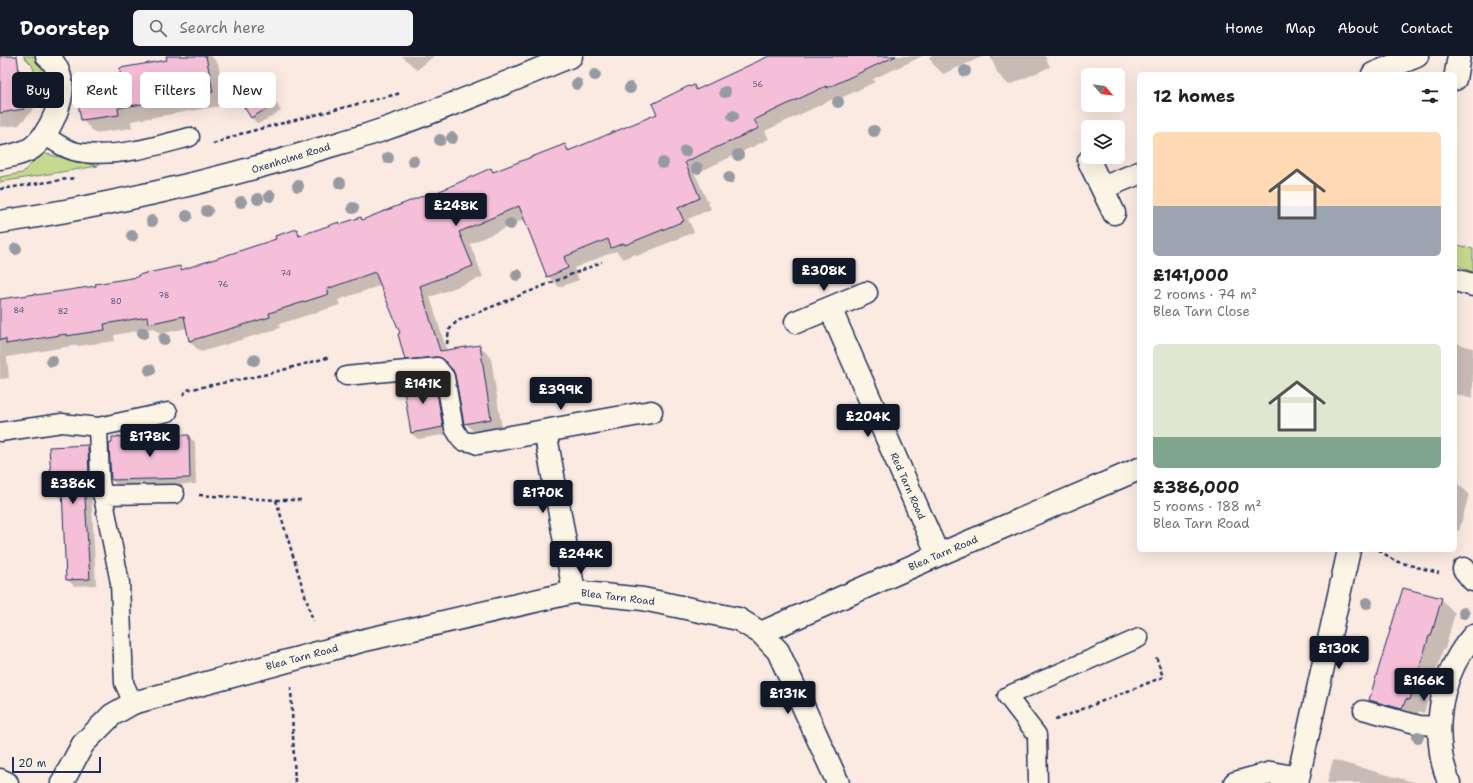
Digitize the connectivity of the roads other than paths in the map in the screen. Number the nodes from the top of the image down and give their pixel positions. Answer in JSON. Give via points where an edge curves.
{"nodes":[{"id":1,"x":47,"y":56,"type":"edge"},
{"id":2,"x":571,"y":56,"type":"edge"},
{"id":3,"x":1417,"y":56,"type":"edge"},
{"id":4,"x":1459,"y":56,"type":"edge"},
{"id":5,"x":1378,"y":72,"type":"edge"},
{"id":6,"x":1456,"y":72,"type":"edge"},
{"id":7,"x":45,"y":135,"type":"junction"},
{"id":8,"x":190,"y":137,"type":"dead end"},
{"id":9,"x":0,"y":158,"type":"edge"},
{"id":10,"x":1090,"y":164,"type":"edge"},
{"id":11,"x":1137,"y":174,"type":"edge"},
{"id":12,"x":1102,"y":188,"type":"junction"},
{"id":13,"x":1114,"y":213,"type":"dead end"},
{"id":14,"x":0,"y":222,"type":"edge"},
{"id":15,"x":1457,"y":281,"type":"edge"},
{"id":16,"x":1473,"y":285,"type":"edge"},
{"id":17,"x":866,"y":292,"type":"dead end"},
{"id":18,"x":830,"y":308,"type":"junction"},
{"id":19,"x":796,"y":322,"type":"dead end"},
{"id":20,"x":346,"y":376,"type":"dead end"},
{"id":21,"x":168,"y":412,"type":"dead end"},
{"id":22,"x":652,"y":412,"type":"dead end"},
{"id":23,"x":98,"y":427,"type":"junction"},
{"id":24,"x":545,"y":431,"type":"junction"},
{"id":25,"x":0,"y":432,"type":"edge"},
{"id":26,"x":478,"y":443,"type":"joint"},
{"id":27,"x":1137,"y":470,"type":"edge"},
{"id":28,"x":175,"y":494,"type":"dead end"},
{"id":29,"x":102,"y":495,"type":"junction"},
{"id":30,"x":1349,"y":552,"type":"edge"},
{"id":31,"x":938,"y":555,"type":"junction"},
{"id":32,"x":574,"y":592,"type":"junction"},
{"id":33,"x":761,"y":633,"type":"junction"},
{"id":34,"x":1473,"y":636,"type":"edge"},
{"id":35,"x":1139,"y":638,"type":"road end"},
{"id":36,"x":133,"y":703,"type":"junction"},
{"id":37,"x":1364,"y":710,"type":"dead end"},
{"id":38,"x":1439,"y":726,"type":"junction"},
{"id":39,"x":0,"y":780,"type":"edge"},
{"id":40,"x":1297,"y":781,"type":"edge"},
{"id":41,"x":7,"y":783,"type":"edge"},
{"id":42,"x":62,"y":783,"type":"edge"},
{"id":43,"x":838,"y":783,"type":"edge"},
{"id":44,"x":1038,"y":783,"type":"edge"},
{"id":45,"x":1235,"y":783,"type":"edge"},
{"id":46,"x":1449,"y":783,"type":"edge"}],
"edges":[{"from":1,"to":7,"type":"street","via":[[61,78],[62,94]]},
{"from":2,"to":14,"type":"street","name":"Oxenholme Road","via":[[498,87],[382,130],[258,168],[172,190]]},
{"from":3,"to":5,"type":"street"},
{"from":4,"to":6,"type":"street"},
{"from":7,"to":8,"type":"lane","via":[[67,148],[83,153],[106,154],[143,149]]},
{"from":7,"to":9,"type":"street","via":[[31,149]]},
{"from":10,"to":12,"type":"street"},
{"from":11,"to":12,"type":"street"},
{"from":12,"to":13,"type":"street"},
{"from":15,"to":16,"type":"street"},
{"from":17,"to":18,"type":"street"},
{"from":18,"to":19,"type":"street"},
{"from":18,"to":31,"type":"street","name":"Red Tarn Road"},
{"from":20,"to":26,"type":"lane","via":[[438,367],[446,377],[454,428],[462,441]]},
{"from":21,"to":23,"type":"lane"},
{"from":22,"to":24,"type":"street"},
{"from":23,"to":25,"type":"lane","via":[[62,423]]},
{"from":23,"to":29,"type":"lane"},
{"from":24,"to":26,"type":"street"},
{"from":24,"to":32,"type":"street"},
{"from":27,"to":31,"type":"street","name":"Blea Tarn Road"},
{"from":28,"to":29,"type":"lane"},
{"from":29,"to":36,"type":"lane","via":[[120,583],[124,683]]},
{"from":30,"to":40,"type":"street"},
{"from":31,"to":33,"type":"street","name":"Blea Tarn Road"},
{"from":32,"to":33,"type":"street","name":"Blea Tarn Road","via":[[643,599],[738,619]]},
{"from":32,"to":36,"type":"street","name":"Blea Tarn Road","via":[[365,640]]},
{"from":33,"to":43,"type":"street","via":[[778,651]]},
{"from":34,"to":38,"type":"street","via":[[1453,666],[1442,697]]},
{"from":35,"to":44,"type":"lane","via":[[1006,696],[1037,735]]},
{"from":36,"to":42,"type":"street","name":"Blea Tarn Road","via":[[112,715],[83,744]]},
{"from":37,"to":38,"type":"lane","via":[[1419,725]]},
{"from":38,"to":46,"type":"street","via":[[1441,753]]},
{"from":39,"to":41,"type":"street"},
{"from":40,"to":45,"type":"street","via":[[1271,773]]}]}
